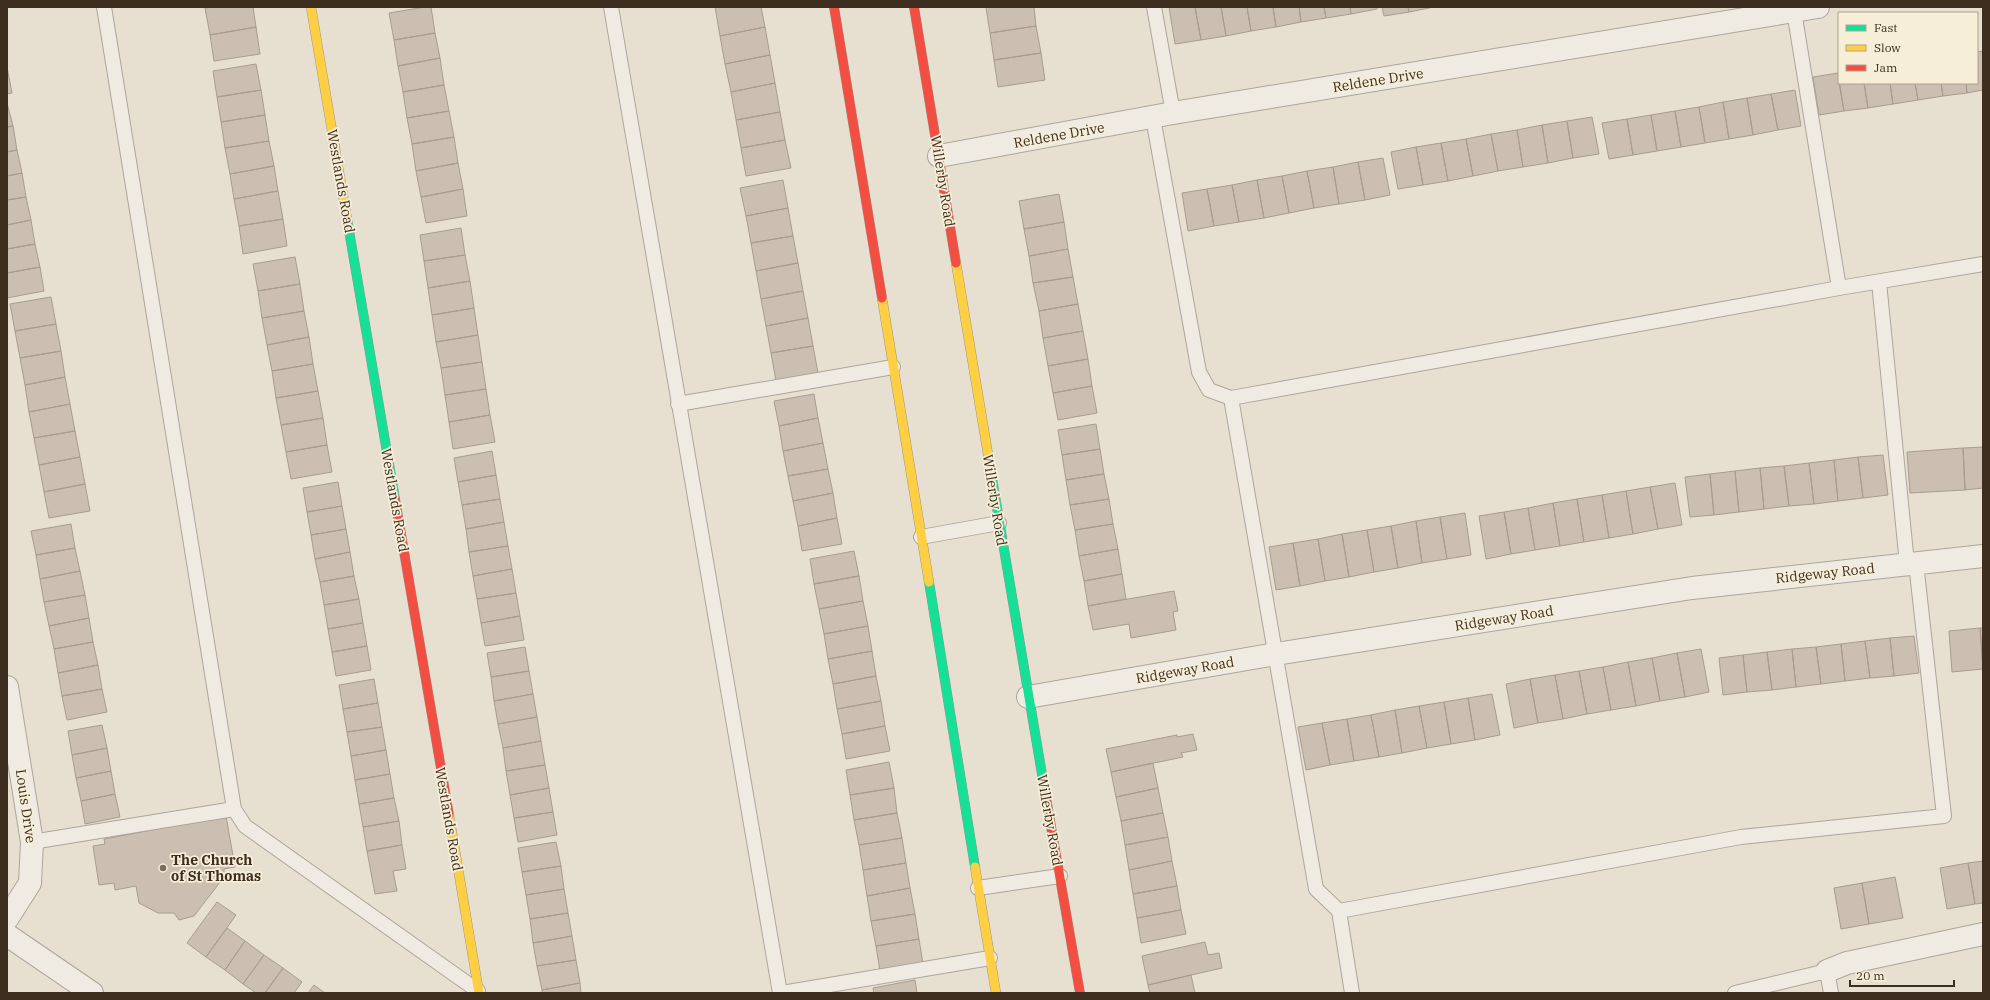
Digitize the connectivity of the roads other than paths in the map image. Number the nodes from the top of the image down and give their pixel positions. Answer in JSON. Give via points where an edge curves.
{"nodes":[{"id":1,"x":104,"y":7,"type":"edge"},
{"id":2,"x":311,"y":7,"type":"edge"},
{"id":3,"x":611,"y":7,"type":"edge"},
{"id":4,"x":834,"y":7,"type":"edge"},
{"id":5,"x":914,"y":7,"type":"edge"},
{"id":6,"x":1154,"y":7,"type":"edge"},
{"id":7,"x":1818,"y":7,"type":"edge"},
{"id":8,"x":1794,"y":11,"type":"junction"},
{"id":9,"x":1163,"y":116,"type":"junction"},
{"id":10,"x":939,"y":156,"type":"junction"},
{"id":11,"x":1983,"y":264,"type":"edge"},
{"id":12,"x":1879,"y":282,"type":"junction"},
{"id":13,"x":1840,"y":288,"type":"junction"},
{"id":14,"x":893,"y":368,"type":"junction"},
{"id":15,"x":1231,"y":398,"type":"junction"},
{"id":16,"x":678,"y":404,"type":"junction"},
{"id":17,"x":999,"y":523,"type":"junction"},
{"id":18,"x":921,"y":537,"type":"junction"},
{"id":19,"x":1983,"y":556,"type":"edge"},
{"id":20,"x":1912,"y":563,"type":"junction"},
{"id":21,"x":1276,"y":654,"type":"junction"},
{"id":22,"x":7,"y":687,"type":"edge"},
{"id":23,"x":1028,"y":697,"type":"junction"},
{"id":24,"x":234,"y":809,"type":"junction"},
{"id":25,"x":32,"y":842,"type":"junction"},
{"id":26,"x":1060,"y":876,"type":"junction"},
{"id":27,"x":978,"y":888,"type":"junction"},
{"id":28,"x":1338,"y":911,"type":"junction"},
{"id":29,"x":7,"y":919,"type":"edge"},
{"id":30,"x":1983,"y":934,"type":"edge"},
{"id":31,"x":7,"y":935,"type":"edge"},
{"id":32,"x":990,"y":958,"type":"junction"},
{"id":33,"x":1827,"y":971,"type":"junction"},
{"id":34,"x":478,"y":992,"type":"edge"},
{"id":35,"x":92,"y":993,"type":"edge"},
{"id":36,"x":781,"y":993,"type":"edge"},
{"id":37,"x":996,"y":993,"type":"edge"},
{"id":38,"x":1080,"y":993,"type":"edge"},
{"id":39,"x":1352,"y":993,"type":"edge"},
{"id":40,"x":1735,"y":993,"type":"edge"},
{"id":41,"x":1832,"y":993,"type":"edge"}],
"edges":[{"from":1,"to":24,"type":"lane"},
{"from":2,"to":34,"type":"street","name":"Westlands Road"},
{"from":3,"to":16,"type":"lane"},
{"from":4,"to":14,"type":"street"},
{"from":5,"to":10,"type":"street","name":"Willerby Road"},
{"from":6,"to":9,"type":"lane"},
{"from":7,"to":8,"type":"street","name":"Reldene Drive"},
{"from":8,"to":9,"type":"street","name":"Reldene Drive"},
{"from":8,"to":13,"type":"lane"},
{"from":9,"to":10,"type":"street","name":"Reldene Drive"},
{"from":9,"to":15,"type":"lane","via":[[1199,372],[1209,390]]},
{"from":10,"to":17,"type":"street","name":"Willerby Road"},
{"from":11,"to":12,"type":"lane"},
{"from":12,"to":13,"type":"lane"},
{"from":12,"to":20,"type":"lane"},
{"from":13,"to":15,"type":"lane"},
{"from":14,"to":16,"type":"lane"},
{"from":14,"to":18,"type":"street"},
{"from":15,"to":21,"type":"lane"},
{"from":16,"to":36,"type":"lane"},
{"from":17,"to":18,"type":"lane"},
{"from":17,"to":23,"type":"street","name":"Willerby Road"},
{"from":18,"to":27,"type":"street"},
{"from":19,"to":20,"type":"street","name":"Ridgeway Road"},
{"from":20,"to":21,"type":"street","name":"Ridgeway Road","via":[[1692,588]]},
{"from":20,"to":28,"type":"lane","via":[[1944,816],[1741,837]]},
{"from":21,"to":23,"type":"street","name":"Ridgeway Road"},
{"from":21,"to":28,"type":"lane","via":[[1316,889]]},
{"from":22,"to":25,"type":"street","name":"Louis Drive"},
{"from":23,"to":26,"type":"street","name":"Willerby Road"},
{"from":24,"to":25,"type":"lane"},
{"from":24,"to":34,"type":"lane","via":[[245,826]]},
{"from":25,"to":29,"type":"street","name":"Louis Drive","via":[[30,883]]},
{"from":26,"to":27,"type":"lane"},
{"from":26,"to":38,"type":"street","name":"Willerby Road"},
{"from":27,"to":32,"type":"street"},
{"from":28,"to":39,"type":"lane"},
{"from":30,"to":33,"type":"street","via":[[1847,963]]},
{"from":31,"to":35,"type":"street"},
{"from":32,"to":36,"type":"lane"},
{"from":32,"to":37,"type":"street"},
{"from":33,"to":40,"type":"lane"},
{"from":33,"to":41,"type":"lane"}]}
